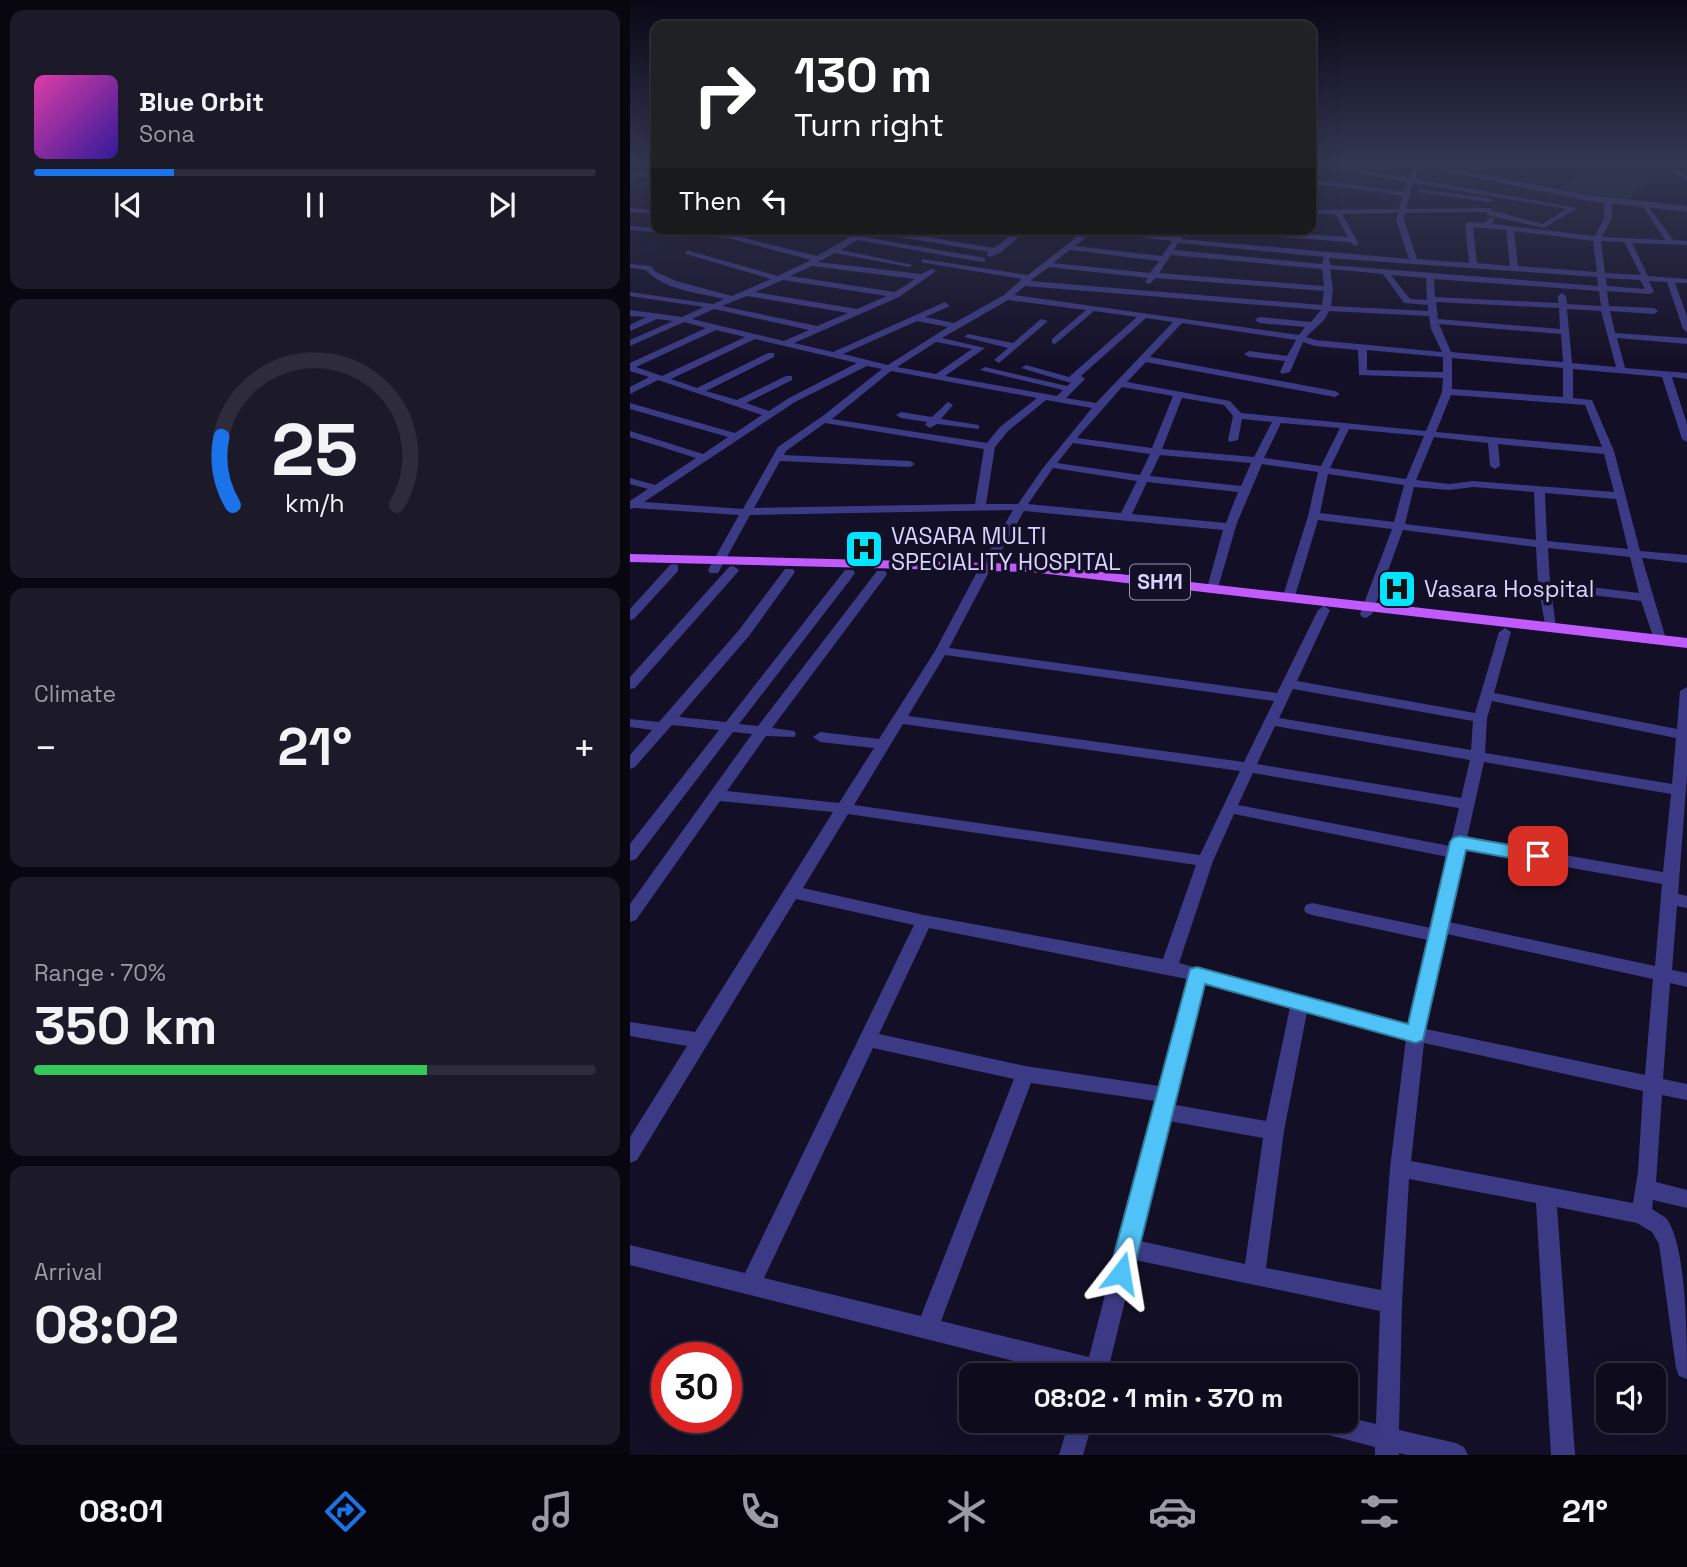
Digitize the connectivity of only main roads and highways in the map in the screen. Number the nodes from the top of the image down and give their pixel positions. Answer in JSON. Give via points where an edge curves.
{"nodes":[{"id":1,"x":630,"y":558,"type":"edge"},
{"id":2,"x":630,"y":567,"type":"edge"},
{"id":3,"x":723,"y":567,"type":"junction"},
{"id":4,"x":982,"y":570,"type":"junction"},
{"id":5,"x":1369,"y":610,"type":"junction"},
{"id":6,"x":1687,"y":643,"type":"edge"},
{"id":7,"x":1687,"y":652,"type":"edge"}],
"edges":[{"from":1,"to":3,"type":"main road","number":"SH11"},
{"from":2,"to":3,"type":"main road","number":"SH11"},
{"from":3,"to":4,"type":"main road","number":"SH11"},
{"from":3,"to":4,"type":"main road","number":"SH11","via":[[881,574]]},
{"from":4,"to":5,"type":"main road","number":"SH11","via":[[1213,588]]},
{"from":4,"to":5,"type":"main road","number":"SH11","via":[[1324,610]]},
{"from":5,"to":6,"type":"main road","number":"SH11"},
{"from":5,"to":7,"type":"main road","number":"SH11","via":[[1506,632]]}]}
